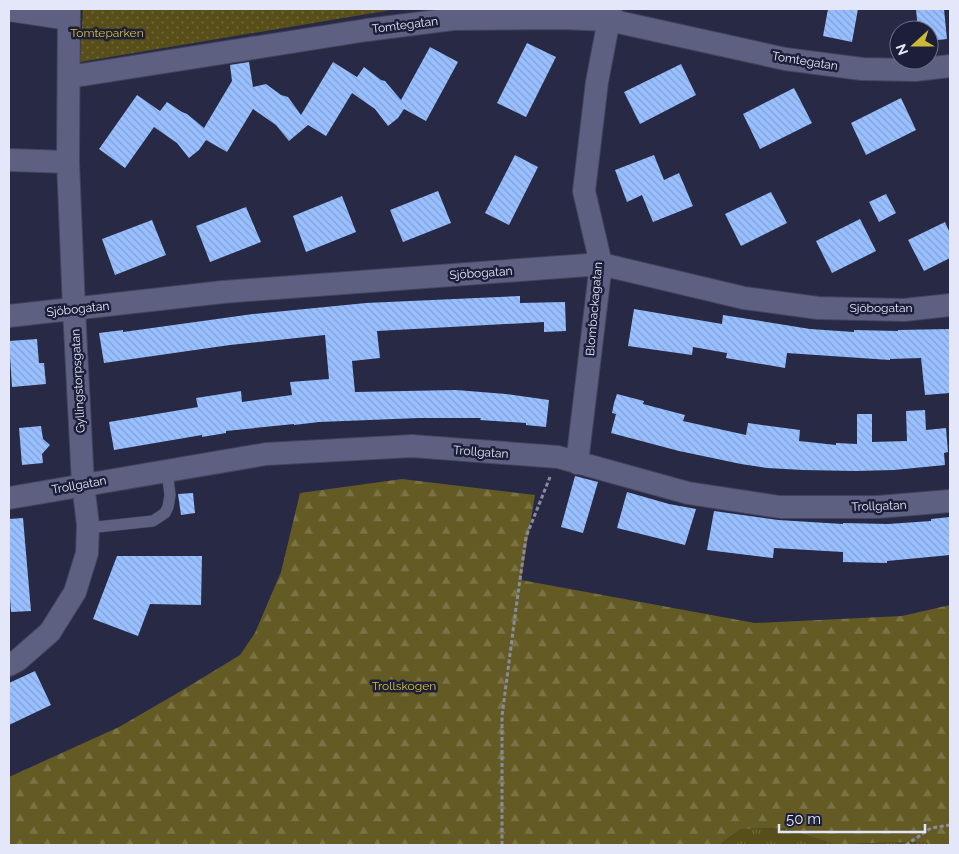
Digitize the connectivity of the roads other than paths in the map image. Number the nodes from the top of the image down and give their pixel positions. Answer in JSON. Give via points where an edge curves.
{"nodes":[{"id":1,"x":9,"y":10,"type":"edge"},
{"id":2,"x":69,"y":14,"type":"edge"},
{"id":3,"x":610,"y":14,"type":"edge"},
{"id":4,"x":950,"y":66,"type":"edge"},
{"id":5,"x":69,"y":77,"type":"junction"},
{"id":6,"x":9,"y":160,"type":"edge"},
{"id":7,"x":68,"y":162,"type":"junction"},
{"id":8,"x":600,"y":264,"type":"junction"},
{"id":9,"x":950,"y":305,"type":"edge"},
{"id":10,"x":74,"y":310,"type":"junction"},
{"id":11,"x":9,"y":316,"type":"edge"},
{"id":12,"x":568,"y":460,"type":"junction"},
{"id":13,"x":167,"y":471,"type":"junction"},
{"id":14,"x":83,"y":484,"type":"junction"},
{"id":15,"x":9,"y":498,"type":"edge"},
{"id":16,"x":950,"y":501,"type":"edge"},
{"id":17,"x":88,"y":528,"type":"junction"},
{"id":18,"x":9,"y":665,"type":"edge"}],
"edges":[{"from":1,"to":2,"type":"street"},
{"from":2,"to":5,"type":"street","name":"Gyllingstorpsgatan"},
{"from":3,"to":4,"type":"street","name":"Tomtegatan","via":[[794,61],[862,70]]},
{"from":3,"to":5,"type":"street","name":"Tomtegatan","via":[[452,19]]},
{"from":3,"to":8,"type":"street","name":"Blombackagatan","via":[[597,82],[584,192]]},
{"from":5,"to":7,"type":"street","name":"Gyllingstorpsgatan"},
{"from":6,"to":7,"type":"street"},
{"from":7,"to":10,"type":"street","name":"Gyllingstorpsgatan"},
{"from":8,"to":9,"type":"street","name":"Sjöbogatan","via":[[744,298],[818,308],[904,310]]},
{"from":8,"to":10,"type":"street","name":"Sjöbogatan","via":[[223,292]]},
{"from":8,"to":12,"type":"street","name":"Blombackagatan"},
{"from":10,"to":11,"type":"street","name":"Sjöbogatan"},
{"from":10,"to":14,"type":"street","name":"Gyllingstorpsgatan"},
{"from":12,"to":13,"type":"street","name":"Trollgatan","via":[[412,446],[266,454]]},
{"from":12,"to":16,"type":"street","name":"Trollgatan","via":[[688,494],[780,508],[878,507]]},
{"from":13,"to":14,"type":"street","name":"Trollgatan"},
{"from":13,"to":17,"type":"lane","via":[[168,507],[153,522]]},
{"from":14,"to":15,"type":"street","name":"Trollgatan"},
{"from":14,"to":17,"type":"street","name":"Gyllingstorpsgatan"},
{"from":17,"to":18,"type":"street","name":"Gyllingstorpsgatan","via":[[87,553],[75,592],[50,632]]}]}
